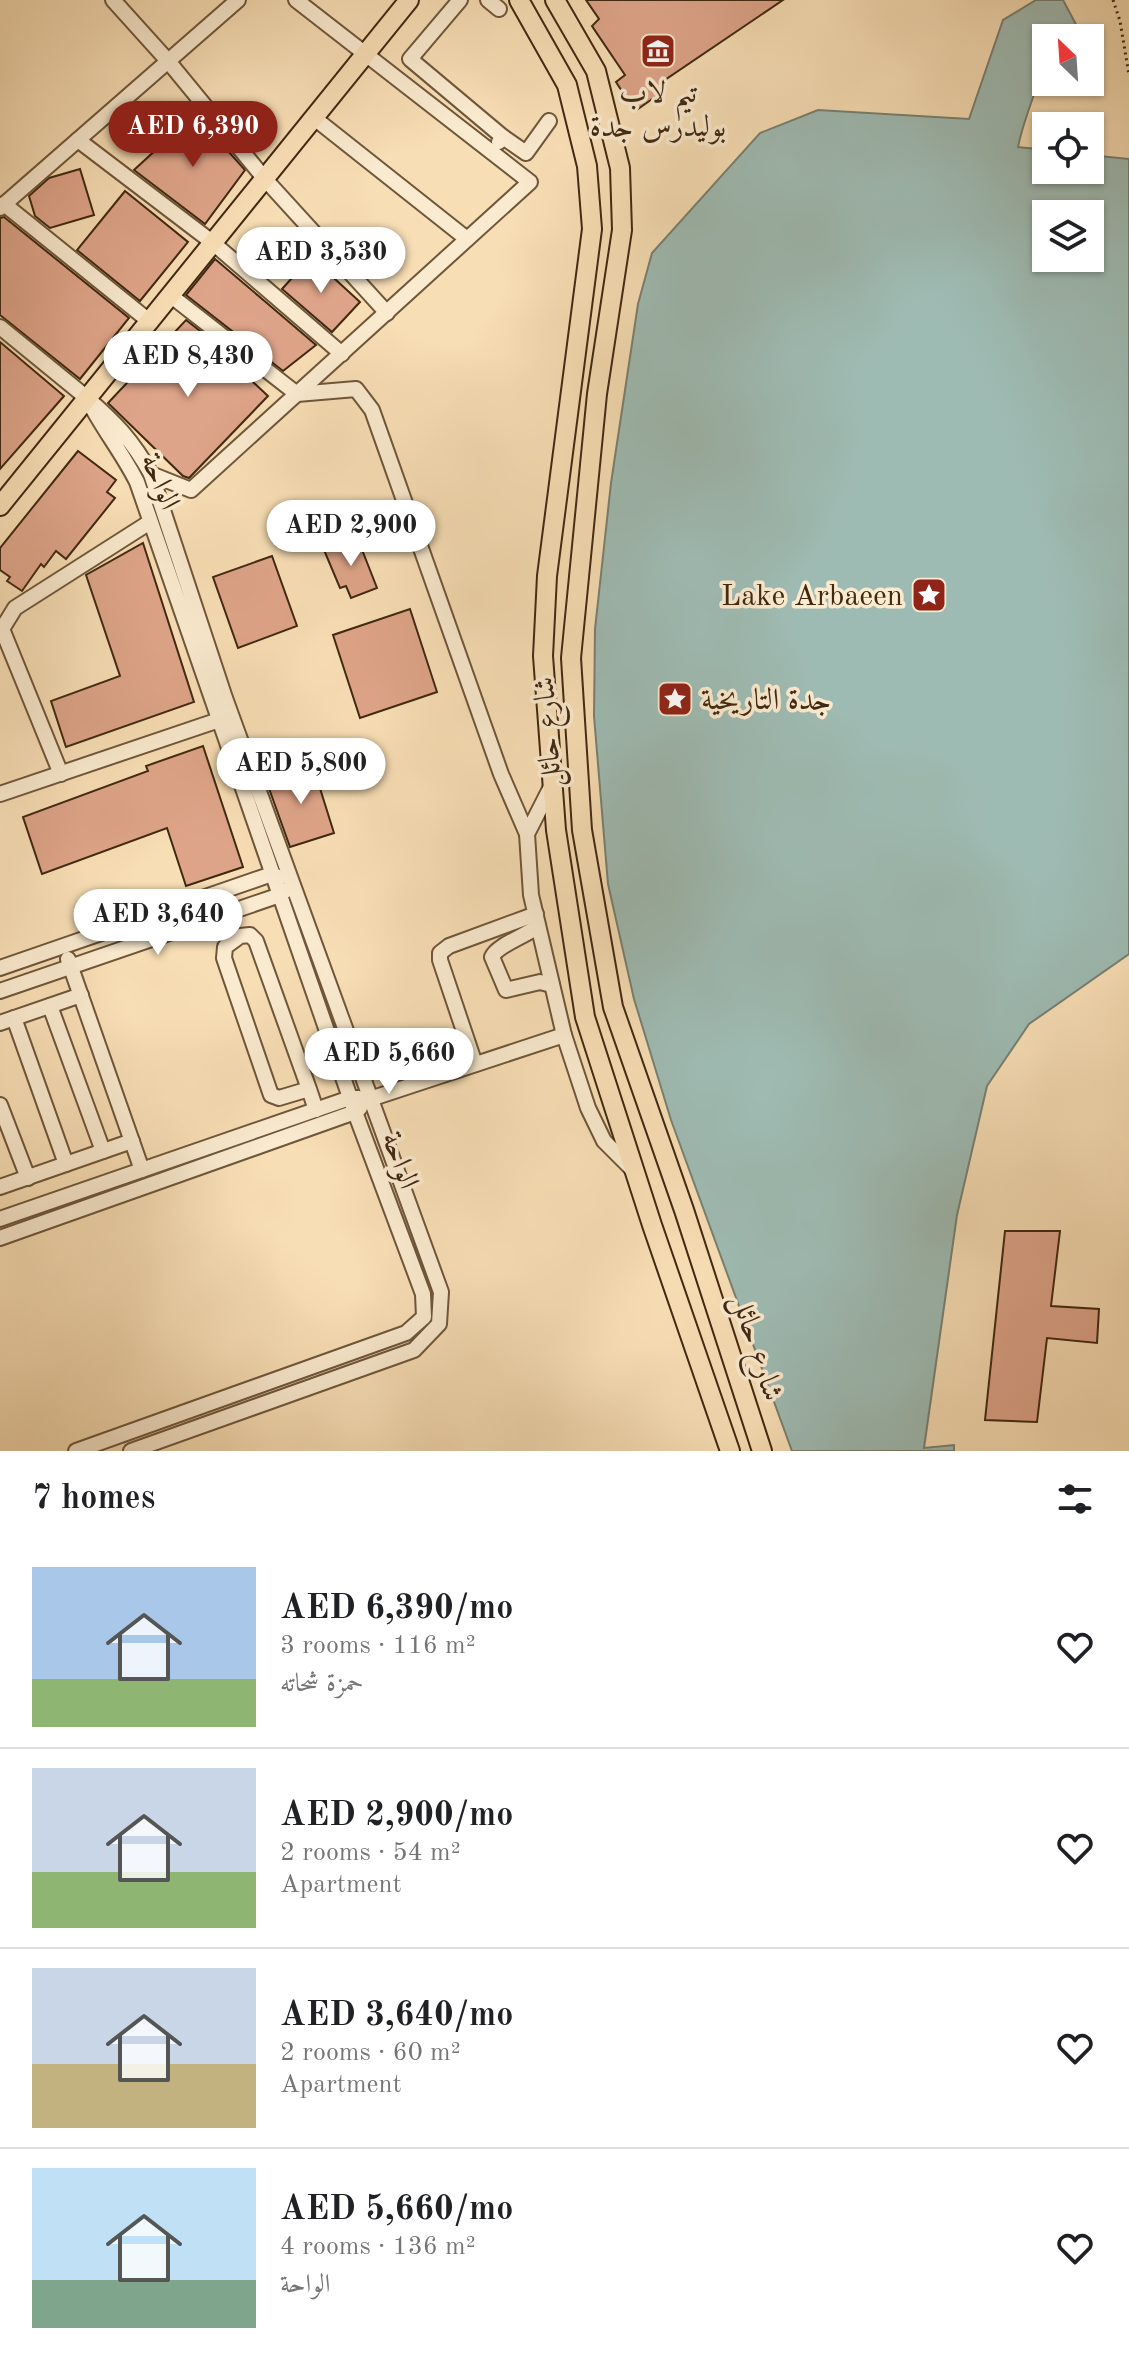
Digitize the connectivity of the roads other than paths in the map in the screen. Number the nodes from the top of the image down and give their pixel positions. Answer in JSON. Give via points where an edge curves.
{"nodes":[{"id":1,"x":113,"y":0,"type":"edge"},
{"id":2,"x":238,"y":0,"type":"edge"},
{"id":3,"x":296,"y":0,"type":"edge"},
{"id":4,"x":409,"y":0,"type":"edge"},
{"id":5,"x":460,"y":0,"type":"edge"},
{"id":6,"x":519,"y":0,"type":"edge"},
{"id":7,"x":555,"y":0,"type":"edge"},
{"id":8,"x":364,"y":53,"type":"junction"},
{"id":9,"x":168,"y":61,"type":"junction"},
{"id":10,"x":313,"y":117,"type":"junction"},
{"id":11,"x":549,"y":121,"type":"dead end"},
{"id":12,"x":503,"y":137,"type":"junction"},
{"id":13,"x":78,"y":140,"type":"junction"},
{"id":14,"x":491,"y":152,"type":"junction"},
{"id":15,"x":264,"y":178,"type":"junction"},
{"id":16,"x":2,"y":206,"type":"edge"},
{"id":17,"x":467,"y":239,"type":"junction"},
{"id":18,"x":212,"y":242,"type":"junction"},
{"id":19,"x":170,"y":295,"type":"junction"},
{"id":20,"x":387,"y":313,"type":"junction"},
{"id":21,"x":149,"y":321,"type":"junction"},
{"id":22,"x":0,"y":327,"type":"edge"},
{"id":23,"x":342,"y":354,"type":"junction"},
{"id":24,"x":297,"y":394,"type":"junction"},
{"id":25,"x":87,"y":398,"type":"junction"},
{"id":26,"x":151,"y":474,"type":"junction"},
{"id":27,"x":0,"y":506,"type":"edge"},
{"id":28,"x":150,"y":522,"type":"junction"},
{"id":29,"x":219,"y":720,"type":"junction"},
{"id":30,"x":61,"y":774,"type":"junction"},
{"id":31,"x":553,"y":784,"type":"junction"},
{"id":32,"x":0,"y":794,"type":"edge"},
{"id":33,"x":527,"y":834,"type":"junction"},
{"id":34,"x":272,"y":874,"type":"junction"},
{"id":35,"x":291,"y":884,"type":"junction"},
{"id":36,"x":280,"y":895,"type":"junction"},
{"id":37,"x":537,"y":920,"type":"junction"},
{"id":38,"x":64,"y":946,"type":"junction"},
{"id":39,"x":71,"y":967,"type":"junction"},
{"id":40,"x":0,"y":968,"type":"edge"},
{"id":41,"x":552,"y":985,"type":"junction"},
{"id":42,"x":0,"y":991,"type":"edge"},
{"id":43,"x":81,"y":995,"type":"junction"},
{"id":44,"x":50,"y":1006,"type":"junction"},
{"id":45,"x":7,"y":1021,"type":"edge"},
{"id":46,"x":564,"y":1035,"type":"junction"},
{"id":47,"x":475,"y":1064,"type":"junction"},
{"id":48,"x":309,"y":1089,"type":"junction"},
{"id":49,"x":370,"y":1099,"type":"junction"},
{"id":50,"x":0,"y":1105,"type":"edge"},
{"id":51,"x":352,"y":1105,"type":"junction"},
{"id":52,"x":316,"y":1110,"type":"junction"},
{"id":53,"x":132,"y":1141,"type":"junction"},
{"id":54,"x":103,"y":1151,"type":"junction"},
{"id":55,"x":66,"y":1164,"type":"junction"},
{"id":56,"x":142,"y":1170,"type":"junction"},
{"id":57,"x":635,"y":1171,"type":"junction"},
{"id":58,"x":28,"y":1178,"type":"junction"},
{"id":59,"x":0,"y":1187,"type":"edge"},
{"id":60,"x":0,"y":1219,"type":"edge"},
{"id":61,"x":0,"y":1238,"type":"edge"},
{"id":62,"x":76,"y":1451,"type":"edge"},
{"id":63,"x":131,"y":1451,"type":"edge"},
{"id":64,"x":730,"y":1451,"type":"edge"},
{"id":65,"x":762,"y":1451,"type":"edge"}],
"edges":[{"from":1,"to":9,"type":"street"},
{"from":2,"to":9,"type":"street"},
{"from":3,"to":8,"type":"street"},
{"from":4,"to":8,"type":"main road"},
{"from":5,"to":12,"type":"street","via":[[410,59]]},
{"from":6,"to":31,"type":"main road","name":"شارع حائل","via":[[567,85],[587,166],[592,229],[547,576],[543,656]]},
{"from":7,"to":65,"type":"main road","name":"شارع حائل","via":[[596,71],[620,168],[622,230],[597,394],[571,658],[582,830],[613,1007]]},
{"from":8,"to":10,"type":"main road"},
{"from":8,"to":14,"type":"street"},
{"from":9,"to":13,"type":"street"},
{"from":9,"to":15,"type":"street"},
{"from":10,"to":15,"type":"main road"},
{"from":10,"to":17,"type":"street"},
{"from":11,"to":12,"type":"street","via":[[526,153]]},
{"from":12,"to":14,"type":"street"},
{"from":13,"to":16,"type":"street"},
{"from":13,"to":18,"type":"street"},
{"from":14,"to":17,"type":"street","via":[[530,182]]},
{"from":15,"to":18,"type":"main road"},
{"from":15,"to":20,"type":"street"},
{"from":16,"to":21,"type":"street"},
{"from":17,"to":20,"type":"street"},
{"from":18,"to":19,"type":"main road"},
{"from":18,"to":23,"type":"street"},
{"from":19,"to":21,"type":"main road"},
{"from":19,"to":24,"type":"street"},
{"from":20,"to":23,"type":"street"},
{"from":21,"to":25,"type":"main road"},
{"from":22,"to":25,"type":"street"},
{"from":23,"to":24,"type":"street"},
{"from":24,"to":26,"type":"street","via":[[191,490]]},
{"from":24,"to":33,"type":"street","via":[[356,389],[372,410]]},
{"from":25,"to":26,"type":"street","name":"الواحة","via":[[134,444]]},
{"from":25,"to":27,"type":"main road"},
{"from":25,"to":28,"type":"street","name":"الواحة","via":[[123,454]]},
{"from":26,"to":35,"type":"street","name":"الواحة"},
{"from":28,"to":29,"type":"street","name":"الواحة"},
{"from":28,"to":30,"type":"street","via":[[15,608],[2,629]]},
{"from":29,"to":30,"type":"street"},
{"from":29,"to":34,"type":"street","name":"الواحة"},
{"from":30,"to":32,"type":"street"},
{"from":31,"to":33,"type":"street"},
{"from":31,"to":57,"type":"main road","name":"شارع حائل","via":[[585,1017]]},
{"from":33,"to":37,"type":"street"},
{"from":34,"to":35,"type":"street"},
{"from":34,"to":36,"type":"street","name":"الواحة"},
{"from":34,"to":38,"type":"street"},
{"from":35,"to":36,"type":"street"},
{"from":35,"to":49,"type":"street","name":"الواحة"},
{"from":36,"to":39,"type":"street"},
{"from":36,"to":51,"type":"street","name":"الواحة"},
{"from":37,"to":41,"type":"street"},
{"from":37,"to":41,"type":"street","via":[[527,936],[496,949],[492,957],[506,990],[540,982]]},
{"from":37,"to":47,"type":"street","via":[[440,953]]},
{"from":38,"to":39,"type":"street"},
{"from":38,"to":40,"type":"street"},
{"from":39,"to":42,"type":"street"},
{"from":39,"to":43,"type":"street"},
{"from":41,"to":46,"type":"street"},
{"from":43,"to":44,"type":"street"},
{"from":43,"to":53,"type":"street"},
{"from":44,"to":45,"type":"street"},
{"from":44,"to":54,"type":"street"},
{"from":45,"to":55,"type":"street"},
{"from":46,"to":47,"type":"street"},
{"from":46,"to":57,"type":"street","via":[[604,1141]]},
{"from":47,"to":49,"type":"street"},
{"from":48,"to":48,"type":"street","via":[[256,941],[240,936],[225,947],[224,958],[271,1095],[279,1098]]},
{"from":48,"to":52,"type":"street"},
{"from":49,"to":51,"type":"street"},
{"from":49,"to":63,"type":"street","name":"الواحة","via":[[441,1292],[439,1324],[414,1350]]},
{"from":50,"to":58,"type":"street"},
{"from":51,"to":52,"type":"street"},
{"from":51,"to":61,"type":"street"},
{"from":51,"to":62,"type":"street","name":"الواحة","via":[[423,1294],[424,1317],[406,1333]]},
{"from":52,"to":56,"type":"street"},
{"from":53,"to":54,"type":"street"},
{"from":53,"to":56,"type":"street"},
{"from":54,"to":55,"type":"street"},
{"from":55,"to":58,"type":"street"},
{"from":56,"to":60,"type":"street"},
{"from":57,"to":64,"type":"main road","name":"شارع حائل"},
{"from":58,"to":59,"type":"street"}]}
